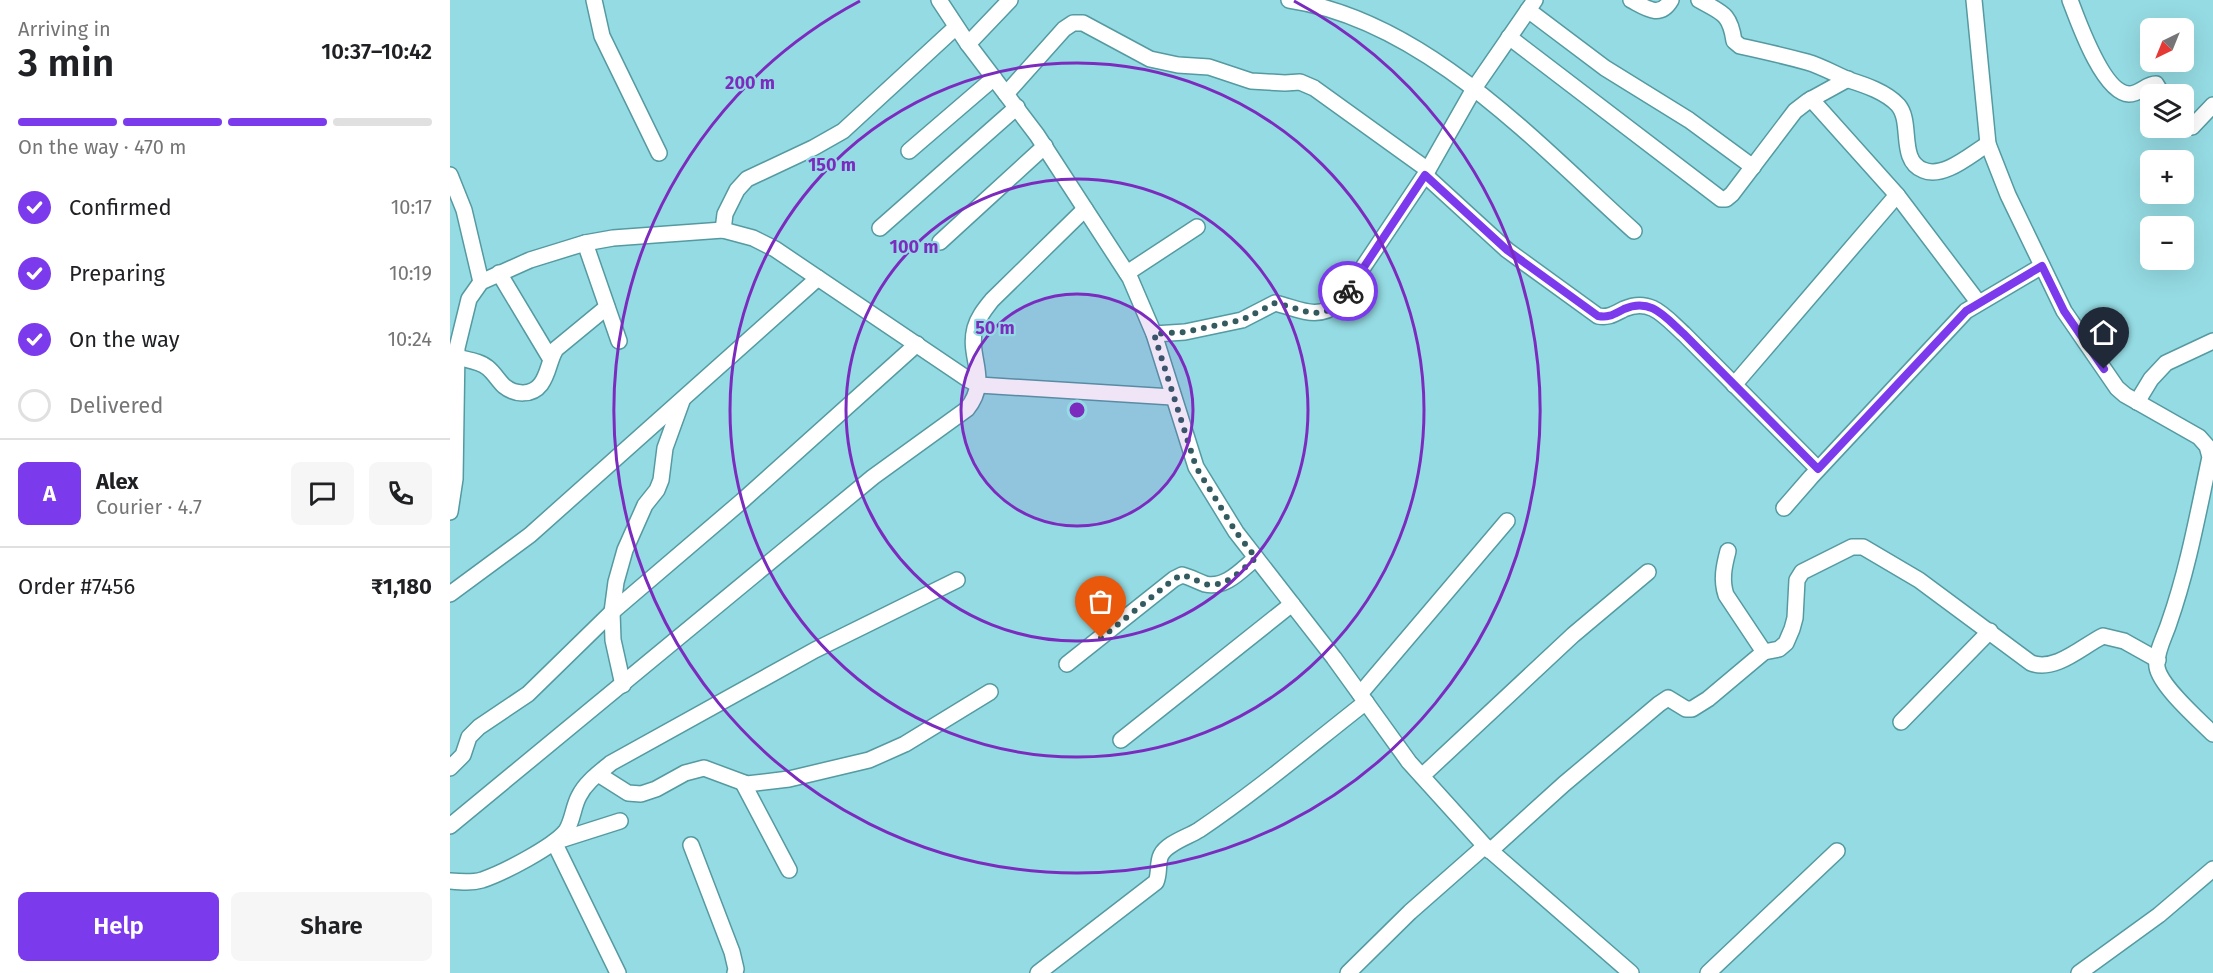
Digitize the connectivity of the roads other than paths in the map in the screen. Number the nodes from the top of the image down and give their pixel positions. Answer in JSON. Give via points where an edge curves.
{"nodes":[{"id":1,"x":594,"y":0,"type":"edge"},
{"id":2,"x":939,"y":0,"type":"edge"},
{"id":3,"x":1010,"y":0,"type":"edge"},
{"id":4,"x":1289,"y":0,"type":"edge"},
{"id":5,"x":1631,"y":0,"type":"edge"},
{"id":6,"x":1671,"y":0,"type":"edge"},
{"id":7,"x":1700,"y":0,"type":"edge"},
{"id":8,"x":1974,"y":0,"type":"edge"},
{"id":9,"x":2070,"y":0,"type":"edge"},
{"id":10,"x":1532,"y":5,"type":"edge"},
{"id":11,"x":956,"y":27,"type":"junction"},
{"id":12,"x":1509,"y":37,"type":"junction"},
{"id":13,"x":968,"y":44,"type":"junction"},
{"id":14,"x":994,"y":78,"type":"junction"},
{"id":15,"x":1848,"y":79,"type":"junction"},
{"id":16,"x":1475,"y":87,"type":"junction"},
{"id":17,"x":2140,"y":90,"type":"edge"},
{"id":18,"x":1006,"y":94,"type":"junction"},
{"id":19,"x":1811,"y":99,"type":"junction"},
{"id":20,"x":2213,"y":105,"type":"edge"},
{"id":21,"x":1017,"y":107,"type":"junction"},
{"id":22,"x":2194,"y":125,"type":"edge"},
{"id":23,"x":1988,"y":144,"type":"junction"},
{"id":24,"x":1045,"y":146,"type":"junction"},
{"id":25,"x":909,"y":151,"type":"dead end"},
{"id":26,"x":659,"y":153,"type":"dead end"},
{"id":27,"x":1753,"y":167,"type":"junction"},
{"id":28,"x":1426,"y":172,"type":"junction"},
{"id":29,"x":450,"y":175,"type":"edge"},
{"id":30,"x":1897,"y":195,"type":"junction"},
{"id":31,"x":1085,"y":209,"type":"junction"},
{"id":32,"x":1197,"y":227,"type":"dead end"},
{"id":33,"x":880,"y":228,"type":"dead end"},
{"id":34,"x":723,"y":230,"type":"junction"},
{"id":35,"x":1634,"y":231,"type":"dead end"},
{"id":36,"x":940,"y":242,"type":"dead end"},
{"id":37,"x":585,"y":243,"type":"junction"},
{"id":38,"x":2042,"y":266,"type":"junction"},
{"id":39,"x":499,"y":273,"type":"junction"},
{"id":40,"x":1127,"y":273,"type":"junction"},
{"id":41,"x":818,"y":278,"type":"junction"},
{"id":42,"x":481,"y":282,"type":"junction"},
{"id":43,"x":1978,"y":302,"type":"junction"},
{"id":44,"x":607,"y":307,"type":"junction"},
{"id":45,"x":1154,"y":334,"type":"junction"},
{"id":46,"x":2213,"y":340,"type":"edge"},
{"id":47,"x":620,"y":341,"type":"dead end"},
{"id":48,"x":917,"y":344,"type":"junction"},
{"id":49,"x":550,"y":358,"type":"junction"},
{"id":50,"x":454,"y":364,"type":"edge"},
{"id":51,"x":979,"y":385,"type":"junction"},
{"id":52,"x":1734,"y":385,"type":"junction"},
{"id":53,"x":1172,"y":397,"type":"junction"},
{"id":54,"x":682,"y":401,"type":"junction"},
{"id":55,"x":2137,"y":402,"type":"junction"},
{"id":56,"x":1818,"y":469,"type":"junction"},
{"id":57,"x":1784,"y":508,"type":"dead end"},
{"id":58,"x":450,"y":512,"type":"edge"},
{"id":59,"x":1507,"y":521,"type":"dead end"},
{"id":60,"x":1728,"y":551,"type":"dead end"},
{"id":61,"x":1256,"y":558,"type":"junction"},
{"id":62,"x":1648,"y":572,"type":"dead end"},
{"id":63,"x":957,"y":580,"type":"dead end"},
{"id":64,"x":450,"y":594,"type":"edge"},
{"id":65,"x":1292,"y":604,"type":"junction"},
{"id":66,"x":612,"y":612,"type":"junction"},
{"id":67,"x":1989,"y":631,"type":"junction"},
{"id":68,"x":1764,"y":652,"type":"junction"},
{"id":69,"x":2158,"y":660,"type":"junction"},
{"id":70,"x":1068,"y":664,"type":"dead end"},
{"id":71,"x":623,"y":685,"type":"junction"},
{"id":72,"x":990,"y":692,"type":"dead end"},
{"id":73,"x":1363,"y":698,"type":"junction"},
{"id":74,"x":1901,"y":722,"type":"dead end"},
{"id":75,"x":2213,"y":734,"type":"edge"},
{"id":76,"x":1121,"y":740,"type":"dead end"},
{"id":77,"x":450,"y":768,"type":"edge"},
{"id":78,"x":597,"y":774,"type":"junction"},
{"id":79,"x":1422,"y":776,"type":"junction"},
{"id":80,"x":743,"y":783,"type":"junction"},
{"id":81,"x":620,"y":821,"type":"dead end"},
{"id":82,"x":450,"y":825,"type":"edge"},
{"id":83,"x":554,"y":842,"type":"junction"},
{"id":84,"x":691,"y":845,"type":"dead end"},
{"id":85,"x":1487,"y":849,"type":"junction"},
{"id":86,"x":1837,"y":851,"type":"dead end"},
{"id":87,"x":2213,"y":869,"type":"edge"},
{"id":88,"x":789,"y":870,"type":"dead end"},
{"id":89,"x":450,"y":881,"type":"edge"},
{"id":90,"x":1622,"y":971,"type":"edge"},
{"id":91,"x":618,"y":973,"type":"edge"},
{"id":92,"x":735,"y":973,"type":"edge"},
{"id":93,"x":1038,"y":973,"type":"edge"},
{"id":94,"x":1348,"y":973,"type":"edge"},
{"id":95,"x":1708,"y":973,"type":"edge"},
{"id":96,"x":2079,"y":973,"type":"edge"}],
"edges":[{"from":1,"to":26,"type":"street","via":[[602,36]]},
{"from":2,"to":11,"type":"street"},
{"from":3,"to":13,"type":"street"},
{"from":4,"to":16,"type":"street","via":[[1352,16],[1393,36]]},
{"from":5,"to":6,"type":"street","via":[[1652,12],[1660,12]]},
{"from":7,"to":15,"type":"street","via":[[1731,23],[1734,41],[1740,46],[1809,63]]},
{"from":8,"to":23,"type":"street"},
{"from":9,"to":17,"type":"street","via":[[2107,77],[2115,87],[2129,94]]},
{"from":10,"to":12,"type":"street"},
{"from":10,"to":27,"type":"street","via":[[1605,68],[1689,120]]},
{"from":11,"to":13,"type":"street"},
{"from":11,"to":34,"type":"street","via":[[843,131],[747,179],[725,214]]},
{"from":12,"to":16,"type":"street"},
{"from":12,"to":27,"type":"street","via":[[1720,199],[1732,194]]},
{"from":13,"to":14,"type":"street"},
{"from":14,"to":18,"type":"street"},
{"from":14,"to":25,"type":"street"},
{"from":15,"to":19,"type":"street"},
{"from":15,"to":23,"type":"street","via":[[1899,106],[1905,119],[1910,155],[1921,170],[1939,172]]},
{"from":16,"to":28,"type":"street"},
{"from":16,"to":35,"type":"street"},
{"from":18,"to":21,"type":"street"},
{"from":18,"to":28,"type":"street","via":[[1064,29],[1073,23],[1083,23],[1150,59],[1209,67],[1251,81],[1300,81]]},
{"from":19,"to":27,"type":"street","via":[[1795,111]]},
{"from":19,"to":30,"type":"street"},
{"from":20,"to":22,"type":"street"},
{"from":21,"to":24,"type":"street"},
{"from":21,"to":33,"type":"street"},
{"from":23,"to":38,"type":"street"},
{"from":24,"to":31,"type":"street"},
{"from":24,"to":36,"type":"street"},
{"from":28,"to":45,"type":"street","via":[[1339,303],[1329,311],[1311,313],[1275,303],[1242,320]]},
{"from":28,"to":52,"type":"street","via":[[1507,250],[1598,316],[1607,317],[1635,304],[1646,304],[1684,334]]},
{"from":29,"to":42,"type":"street","via":[[464,210]]},
{"from":30,"to":43,"type":"street"},
{"from":30,"to":52,"type":"street"},
{"from":31,"to":40,"type":"street"},
{"from":31,"to":51,"type":"street","via":[[979,317],[974,330]]},
{"from":32,"to":40,"type":"street"},
{"from":34,"to":37,"type":"street"},
{"from":34,"to":41,"type":"street","via":[[753,238]]},
{"from":37,"to":39,"type":"street"},
{"from":37,"to":44,"type":"street"},
{"from":38,"to":43,"type":"street"},
{"from":38,"to":55,"type":"street","via":[[2064,311],[2117,388]]},
{"from":39,"to":42,"type":"street"},
{"from":39,"to":49,"type":"street"},
{"from":40,"to":45,"type":"street"},
{"from":41,"to":48,"type":"street"},
{"from":41,"to":54,"type":"street"},
{"from":42,"to":50,"type":"street","via":[[469,298]]},
{"from":43,"to":56,"type":"street"},
{"from":44,"to":47,"type":"street"},
{"from":44,"to":49,"type":"street"},
{"from":45,"to":53,"type":"street"},
{"from":46,"to":55,"type":"street","via":[[2166,363]]},
{"from":48,"to":51,"type":"street"},
{"from":48,"to":66,"type":"street"},
{"from":49,"to":50,"type":"street","via":[[542,383],[527,393],[504,386],[488,368]]},
{"from":50,"to":58,"type":"street","via":[[455,479]]},
{"from":51,"to":53,"type":"street"},
{"from":51,"to":71,"type":"street","via":[[968,409],[873,477]]},
{"from":52,"to":56,"type":"street"},
{"from":53,"to":61,"type":"street","via":[[1196,467]]},
{"from":54,"to":64,"type":"street","via":[[530,535]]},
{"from":54,"to":66,"type":"street","via":[[666,448],[661,480],[625,550]]},
{"from":55,"to":69,"type":"street","via":[[2199,437],[2210,457],[2180,589]]},
{"from":56,"to":57,"type":"street"},
{"from":59,"to":73,"type":"street"},
{"from":60,"to":68,"type":"street","via":[[1723,586],[1726,595]]},
{"from":61,"to":65,"type":"street"},
{"from":61,"to":70,"type":"street","via":[[1229,580],[1216,585],[1182,575],[1174,579]]},
{"from":62,"to":79,"type":"street","via":[[1573,635]]},
{"from":63,"to":78,"type":"street","via":[[745,687]]},
{"from":65,"to":73,"type":"street"},
{"from":65,"to":76,"type":"street"},
{"from":66,"to":71,"type":"street","via":[[613,640]]},
{"from":66,"to":77,"type":"street","via":[[528,694],[479,728]]},
{"from":67,"to":68,"type":"street","via":[[1910,575],[1863,547],[1852,547],[1802,572],[1797,580],[1795,618],[1789,636],[1779,649]]},
{"from":67,"to":69,"type":"street","via":[[2042,667],[2057,663],[2103,636],[2124,641]]},
{"from":67,"to":74,"type":"street"},
{"from":68,"to":85,"type":"street","via":[[1692,709],[1668,698],[1659,704]]},
{"from":69,"to":75,"type":"street","via":[[2157,668],[2164,682]]},
{"from":71,"to":82,"type":"street"},
{"from":72,"to":80,"type":"street","via":[[905,744],[869,760],[789,779]]},
{"from":73,"to":79,"type":"street"},
{"from":73,"to":93,"type":"street","via":[[1282,768],[1199,830],[1166,849],[1160,856],[1156,882]]},
{"from":78,"to":80,"type":"street","via":[[628,793],[641,794],[684,773],[704,768]]},
{"from":78,"to":83,"type":"street","via":[[578,797],[566,830]]},
{"from":79,"to":85,"type":"street"},
{"from":80,"to":88,"type":"street"},
{"from":81,"to":83,"type":"street"},
{"from":83,"to":89,"type":"street","via":[[482,880]]},
{"from":83,"to":91,"type":"street"},
{"from":84,"to":92,"type":"street","via":[[732,952]]},
{"from":85,"to":90,"type":"street"},
{"from":85,"to":94,"type":"street","via":[[1410,912]]},
{"from":86,"to":95,"type":"street"},
{"from":87,"to":96,"type":"street","via":[[2159,915]]}]}
